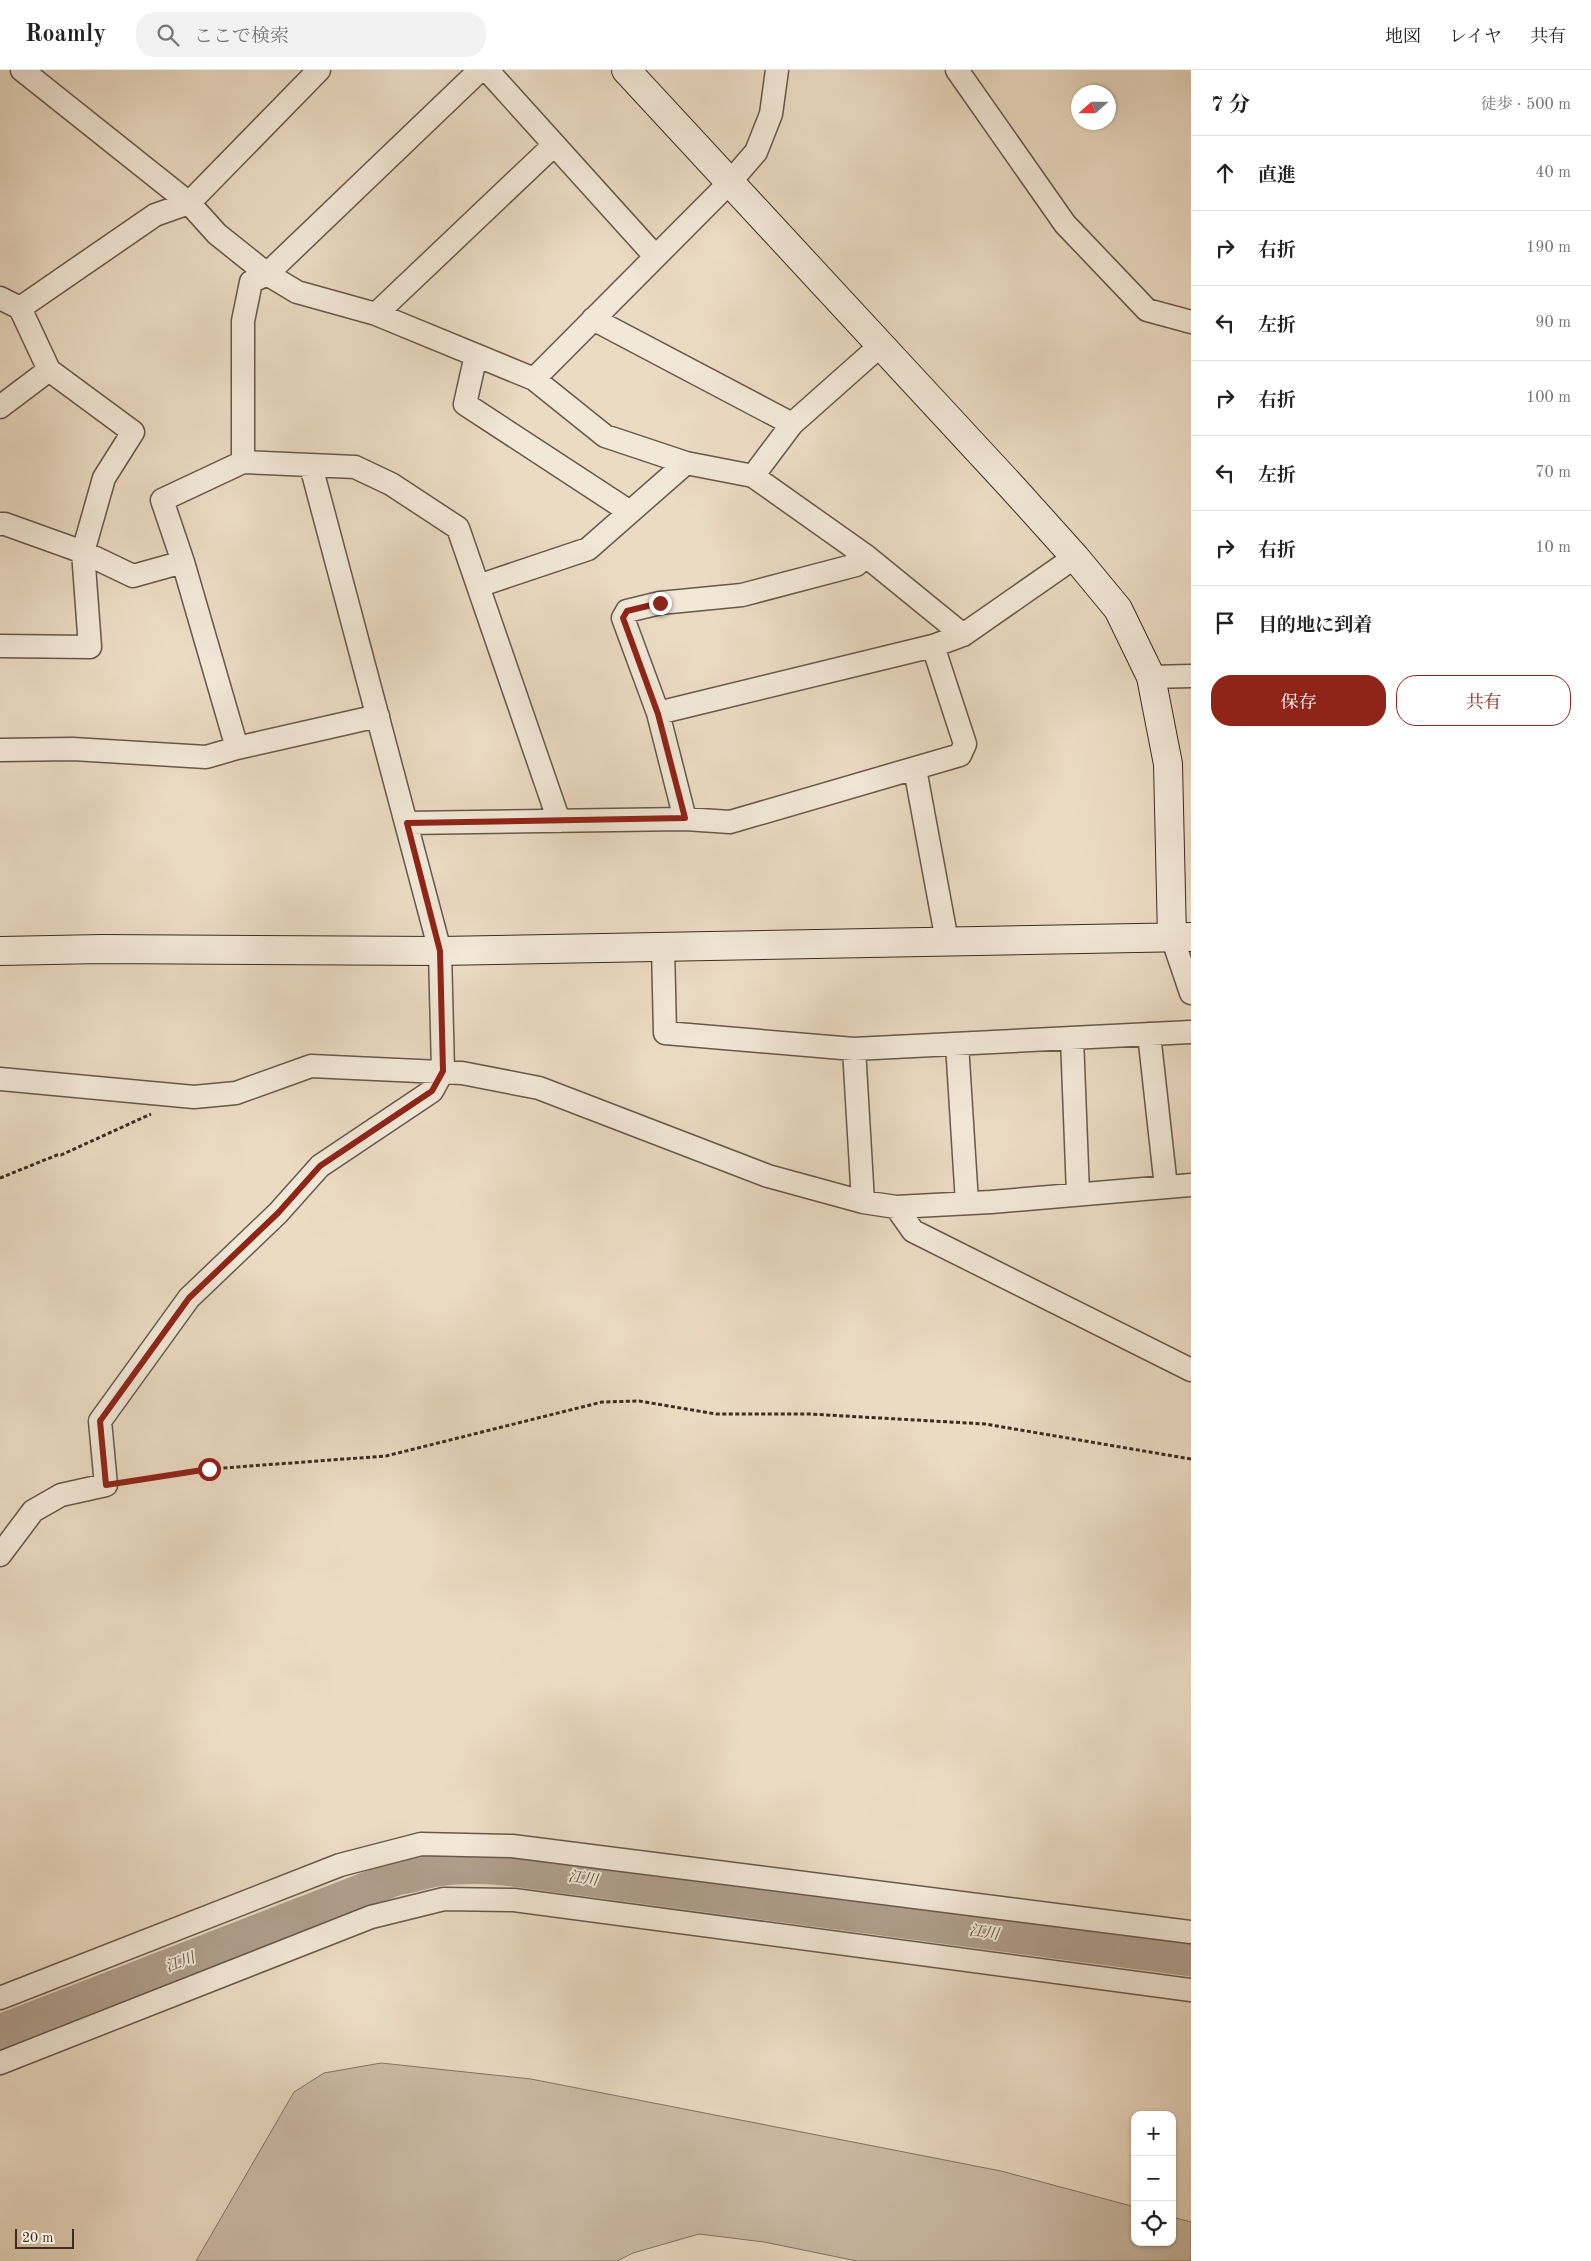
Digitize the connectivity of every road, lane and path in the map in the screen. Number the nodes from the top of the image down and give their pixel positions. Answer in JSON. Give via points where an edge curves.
{"nodes":[{"id":1,"x":22,"y":70,"type":"edge"},
{"id":2,"x":319,"y":70,"type":"edge"},
{"id":3,"x":480,"y":70,"type":"edge"},
{"id":4,"x":487,"y":70,"type":"edge"},
{"id":5,"x":626,"y":70,"type":"edge"},
{"id":6,"x":777,"y":70,"type":"edge"},
{"id":7,"x":956,"y":70,"type":"edge"},
{"id":8,"x":554,"y":145,"type":"junction"},
{"id":9,"x":731,"y":182,"type":"junction"},
{"id":10,"x":189,"y":203,"type":"junction"},
{"id":11,"x":655,"y":256,"type":"junction"},
{"id":12,"x":267,"y":274,"type":"junction"},
{"id":13,"x":0,"y":298,"type":"edge"},
{"id":14,"x":20,"y":308,"type":"junction"},
{"id":15,"x":376,"y":314,"type":"junction"},
{"id":16,"x":593,"y":319,"type":"junction"},
{"id":17,"x":1191,"y":322,"type":"edge"},
{"id":18,"x":881,"y":344,"type":"junction"},
{"id":19,"x":476,"y":355,"type":"junction"},
{"id":20,"x":49,"y":370,"type":"junction"},
{"id":21,"x":534,"y":379,"type":"junction"},
{"id":22,"x":0,"y":407,"type":"edge"},
{"id":23,"x":792,"y":424,"type":"junction"},
{"id":24,"x":242,"y":462,"type":"junction"},
{"id":25,"x":686,"y":463,"type":"junction"},
{"id":26,"x":311,"y":466,"type":"junction"},
{"id":27,"x":753,"y":476,"type":"junction"},
{"id":28,"x":630,"y":512,"type":"junction"},
{"id":29,"x":0,"y":524,"type":"edge"},
{"id":30,"x":83,"y":552,"type":"junction"},
{"id":31,"x":866,"y":556,"type":"junction"},
{"id":32,"x":1075,"y":557,"type":"junction"},
{"id":33,"x":183,"y":562,"type":"junction"},
{"id":34,"x":478,"y":586,"type":"junction"},
{"id":35,"x":962,"y":635,"type":"junction"},
{"id":36,"x":0,"y":646,"type":"edge"},
{"id":37,"x":933,"y":646,"type":"junction"},
{"id":38,"x":1191,"y":676,"type":"edge"},
{"id":39,"x":1151,"y":677,"type":"junction"},
{"id":40,"x":658,"y":714,"type":"junction"},
{"id":41,"x":378,"y":716,"type":"junction"},
{"id":42,"x":237,"y":748,"type":"junction"},
{"id":43,"x":0,"y":750,"type":"edge"},
{"id":44,"x":915,"y":769,"type":"junction"},
{"id":45,"x":685,"y":818,"type":"junction"},
{"id":46,"x":559,"y":821,"type":"junction"},
{"id":47,"x":407,"y":823,"type":"junction"},
{"id":48,"x":1181,"y":937,"type":"edge"},
{"id":49,"x":947,"y":941,"type":"junction"},
{"id":50,"x":663,"y":947,"type":"junction"},
{"id":51,"x":0,"y":951,"type":"edge"},
{"id":52,"x":440,"y":951,"type":"junction"},
{"id":53,"x":1191,"y":993,"type":"edge"},
{"id":54,"x":1191,"y":1032,"type":"edge"},
{"id":55,"x":1149,"y":1034,"type":"junction"},
{"id":56,"x":1072,"y":1038,"type":"junction"},
{"id":57,"x":957,"y":1044,"type":"junction"},
{"id":58,"x":854,"y":1049,"type":"junction"},
{"id":59,"x":443,"y":1071,"type":"junction"},
{"id":60,"x":0,"y":1079,"type":"edge"},
{"id":61,"x":160,"y":1110,"type":"dead end"},
{"id":62,"x":0,"y":1178,"type":"edge"},
{"id":63,"x":1191,"y":1185,"type":"edge"},
{"id":64,"x":1166,"y":1187,"type":"junction"},
{"id":65,"x":1078,"y":1194,"type":"junction"},
{"id":66,"x":863,"y":1202,"type":"junction"},
{"id":67,"x":967,"y":1203,"type":"junction"},
{"id":68,"x":896,"y":1208,"type":"junction"},
{"id":69,"x":1191,"y":1370,"type":"edge"},
{"id":70,"x":1191,"y":1459,"type":"edge"},
{"id":71,"x":106,"y":1485,"type":"junction"},
{"id":72,"x":0,"y":1555,"type":"edge"},
{"id":73,"x":1191,"y":1932,"type":"edge"},
{"id":74,"x":1191,"y":1990,"type":"edge"},
{"id":75,"x":0,"y":1998,"type":"edge"},
{"id":76,"x":0,"y":2063,"type":"edge"}],
"edges":[{"from":1,"to":10,"type":"street"},
{"from":2,"to":10,"type":"street"},
{"from":3,"to":12,"type":"street"},
{"from":4,"to":8,"type":"street"},
{"from":5,"to":9,"type":"street"},
{"from":6,"to":9,"type":"street","via":[[771,114],[756,152]]},
{"from":7,"to":17,"type":"street","via":[[1065,224],[1147,310]]},
{"from":8,"to":11,"type":"street"},
{"from":8,"to":15,"type":"street"},
{"from":9,"to":11,"type":"street"},
{"from":9,"to":18,"type":"street"},
{"from":10,"to":12,"type":"street","via":[[216,234]]},
{"from":10,"to":14,"type":"street","via":[[156,216]]},
{"from":11,"to":16,"type":"street"},
{"from":12,"to":15,"type":"street","via":[[297,292]]},
{"from":12,"to":24,"type":"street","via":[[251,282],[243,321]]},
{"from":13,"to":14,"type":"street"},
{"from":14,"to":20,"type":"street"},
{"from":15,"to":19,"type":"street"},
{"from":16,"to":21,"type":"street"},
{"from":16,"to":23,"type":"street"},
{"from":18,"to":23,"type":"street"},
{"from":18,"to":32,"type":"street"},
{"from":19,"to":21,"type":"street"},
{"from":19,"to":28,"type":"street","via":[[465,404]]},
{"from":20,"to":22,"type":"street"},
{"from":20,"to":30,"type":"street","via":[[133,432],[104,478]]},
{"from":21,"to":25,"type":"street","via":[[605,436]]},
{"from":23,"to":27,"type":"street"},
{"from":24,"to":26,"type":"street"},
{"from":24,"to":33,"type":"street","via":[[162,500]]},
{"from":25,"to":27,"type":"street"},
{"from":25,"to":28,"type":"street"},
{"from":26,"to":34,"type":"street","via":[[355,467],[391,484],[458,528]]},
{"from":26,"to":41,"type":"street"},
{"from":27,"to":31,"type":"street"},
{"from":28,"to":34,"type":"street","via":[[588,549]]},
{"from":29,"to":30,"type":"street"},
{"from":30,"to":33,"type":"street","via":[[133,576]]},
{"from":30,"to":36,"type":"street","via":[[90,647]]},
{"from":31,"to":35,"type":"street"},
{"from":31,"to":40,"type":"street","via":[[856,565],[742,595],[660,603],[627,611],[623,618]]},
{"from":32,"to":35,"type":"street"},
{"from":32,"to":39,"type":"street","via":[[1118,608]]},
{"from":33,"to":42,"type":"street"},
{"from":34,"to":46,"type":"street"},
{"from":35,"to":37,"type":"street"},
{"from":37,"to":40,"type":"street"},
{"from":37,"to":44,"type":"street","via":[[965,744],[960,755]]},
{"from":38,"to":39,"type":"street"},
{"from":39,"to":48,"type":"street","via":[[1168,764]]},
{"from":40,"to":45,"type":"street"},
{"from":41,"to":42,"type":"street"},
{"from":41,"to":47,"type":"street"},
{"from":42,"to":43,"type":"street","via":[[206,758],[73,749]]},
{"from":44,"to":45,"type":"street","via":[[730,822]]},
{"from":44,"to":49,"type":"street"},
{"from":45,"to":46,"type":"street"},
{"from":46,"to":47,"type":"street"},
{"from":47,"to":52,"type":"street"},
{"from":48,"to":49,"type":"street"},
{"from":48,"to":53,"type":"street"},
{"from":49,"to":50,"type":"street"},
{"from":50,"to":52,"type":"street"},
{"from":50,"to":58,"type":"street","via":[[665,1033]]},
{"from":51,"to":52,"type":"street","via":[[102,948]]},
{"from":52,"to":59,"type":"street"},
{"from":54,"to":55,"type":"street"},
{"from":55,"to":56,"type":"street"},
{"from":55,"to":64,"type":"street"},
{"from":56,"to":57,"type":"street"},
{"from":56,"to":65,"type":"street"},
{"from":57,"to":58,"type":"street"},
{"from":57,"to":67,"type":"street"},
{"from":58,"to":66,"type":"street"},
{"from":59,"to":60,"type":"street","via":[[311,1066],[236,1092],[194,1097]]},
{"from":59,"to":66,"type":"street","via":[[539,1088],[768,1176]]},
{"from":59,"to":71,"type":"street","via":[[432,1091],[320,1166],[278,1213],[189,1298],[100,1421]]},
{"from":61,"to":62,"type":"path","via":[[61,1155]]},
{"from":63,"to":64,"type":"street"},
{"from":64,"to":65,"type":"street"},
{"from":65,"to":67,"type":"street"},
{"from":66,"to":68,"type":"street"},
{"from":67,"to":68,"type":"street"},
{"from":68,"to":69,"type":"street","via":[[913,1231]]},
{"from":70,"to":71,"type":"path","via":[[985,1424],[810,1414],[716,1414],[639,1401],[602,1402],[386,1456],[209,1469]]},
{"from":71,"to":72,"type":"street","via":[[61,1495],[33,1511]]},
{"from":73,"to":75,"type":"street","via":[[512,1846],[421,1844],[340,1865]]},
{"from":74,"to":76,"type":"street","via":[[514,1900],[444,1899],[371,1917]]}]}
